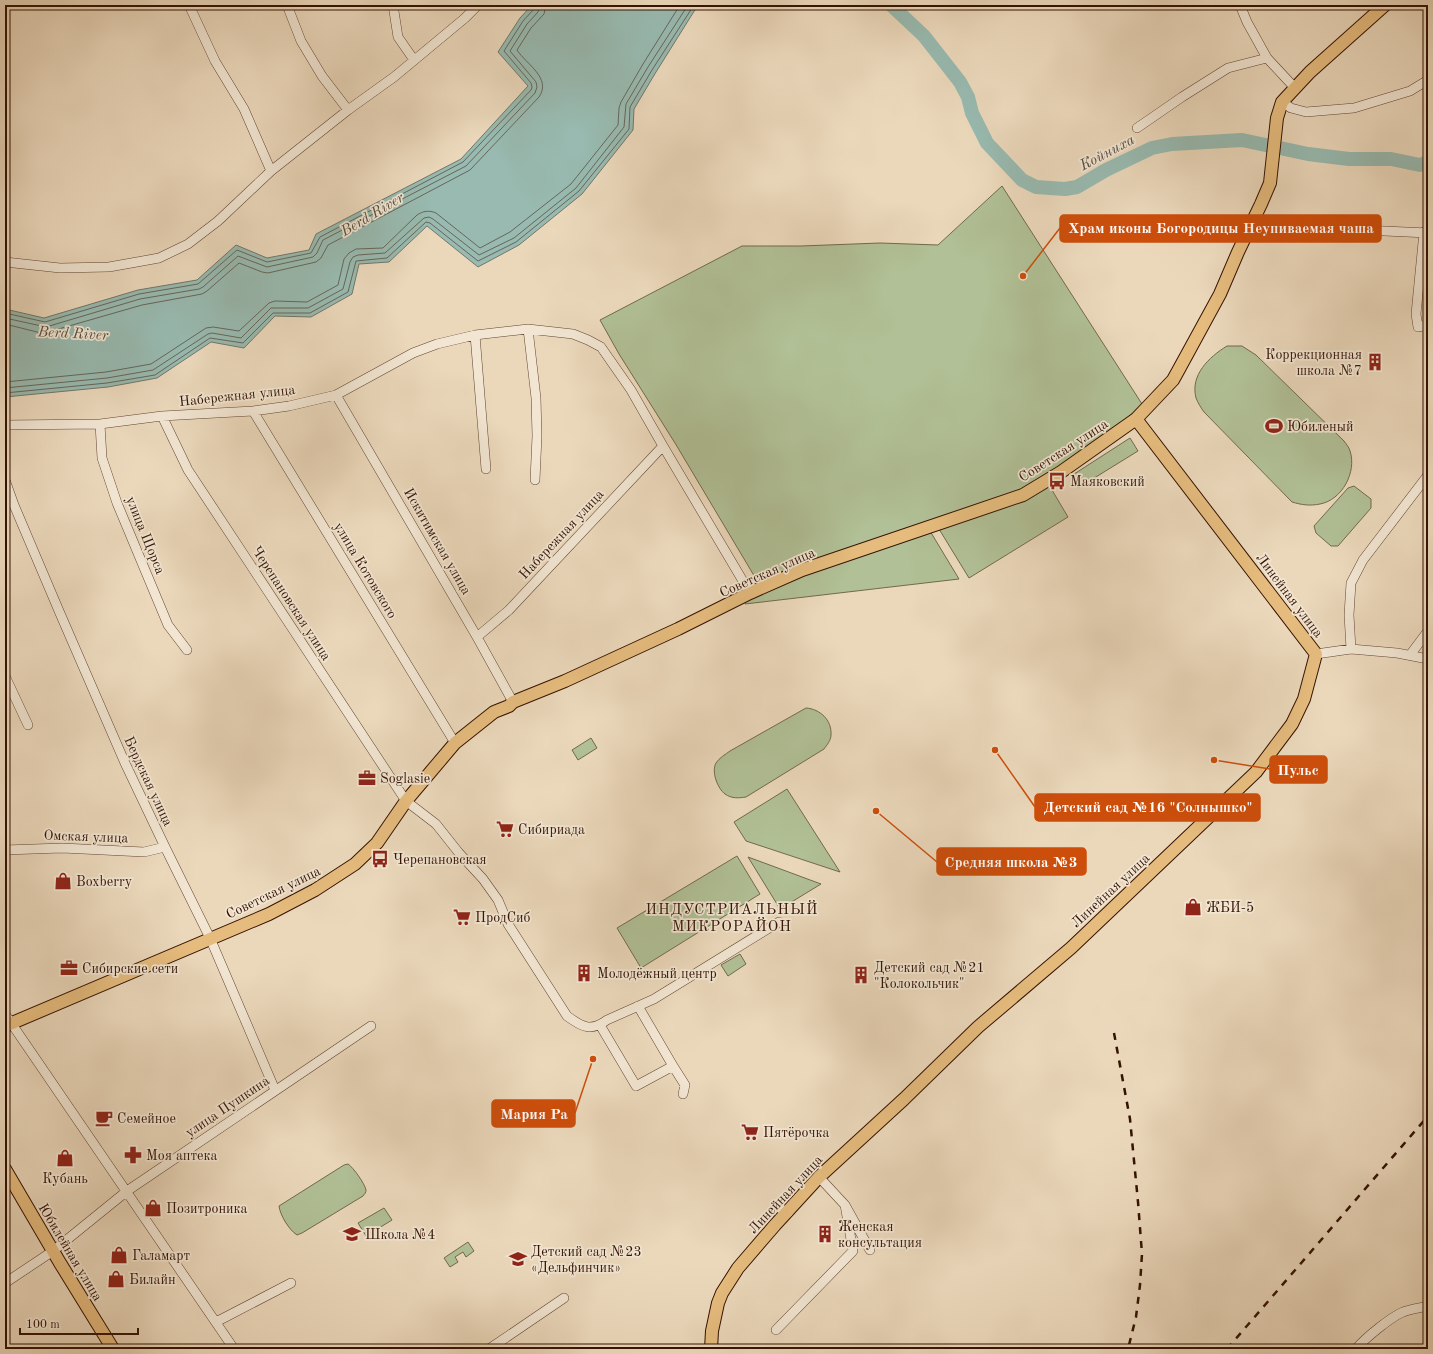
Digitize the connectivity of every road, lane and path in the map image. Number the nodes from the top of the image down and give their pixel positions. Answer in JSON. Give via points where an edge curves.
{"nodes":[{"id":1,"x":188,"y":5,"type":"edge"},
{"id":2,"x":287,"y":5,"type":"edge"},
{"id":3,"x":396,"y":5,"type":"edge"},
{"id":4,"x":478,"y":5,"type":"edge"},
{"id":5,"x":1240,"y":5,"type":"edge"},
{"id":6,"x":1386,"y":5,"type":"edge"},
{"id":7,"x":1267,"y":58,"type":"junction"},
{"id":8,"x":414,"y":60,"type":"junction"},
{"id":9,"x":1428,"y":80,"type":"edge"},
{"id":10,"x":1294,"y":87,"type":"junction"},
{"id":11,"x":1282,"y":102,"type":"junction"},
{"id":12,"x":348,"y":110,"type":"junction"},
{"id":13,"x":1137,"y":128,"type":"dead end"},
{"id":14,"x":272,"y":171,"type":"junction"},
{"id":15,"x":1252,"y":223,"type":"junction"},
{"id":16,"x":1426,"y":232,"type":"edge"},
{"id":17,"x":5,"y":262,"type":"edge"},
{"id":18,"x":1428,"y":325,"type":"edge"},
{"id":19,"x":528,"y":329,"type":"junction"},
{"id":20,"x":475,"y":335,"type":"junction"},
{"id":21,"x":336,"y":395,"type":"junction"},
{"id":22,"x":253,"y":411,"type":"junction"},
{"id":23,"x":162,"y":416,"type":"junction"},
{"id":24,"x":1136,"y":419,"type":"junction"},
{"id":25,"x":100,"y":424,"type":"junction"},
{"id":26,"x":5,"y":425,"type":"edge"},
{"id":27,"x":663,"y":446,"type":"junction"},
{"id":28,"x":486,"y":469,"type":"dead end"},
{"id":29,"x":1428,"y":475,"type":"edge"},
{"id":30,"x":5,"y":480,"type":"edge"},
{"id":31,"x":535,"y":480,"type":"dead end"},
{"id":32,"x":9,"y":507,"type":"edge"},
{"id":33,"x":750,"y":593,"type":"junction"},
{"id":34,"x":1428,"y":630,"type":"edge"},
{"id":35,"x":477,"y":637,"type":"junction"},
{"id":36,"x":1351,"y":649,"type":"junction"},
{"id":37,"x":187,"y":650,"type":"dead end"},
{"id":38,"x":1316,"y":654,"type":"junction"},
{"id":39,"x":1410,"y":656,"type":"junction"},
{"id":40,"x":1428,"y":659,"type":"edge"},
{"id":41,"x":5,"y":676,"type":"edge"},
{"id":42,"x":513,"y":702,"type":"junction"},
{"id":43,"x":28,"y":725,"type":"dead end"},
{"id":44,"x":455,"y":743,"type":"junction"},
{"id":45,"x":406,"y":801,"type":"junction"},
{"id":46,"x":165,"y":847,"type":"junction"},
{"id":47,"x":5,"y":850,"type":"edge"},
{"id":48,"x":779,"y":922,"type":"dead end"},
{"id":49,"x":210,"y":938,"type":"junction"},
{"id":50,"x":638,"y":1006,"type":"junction"},
{"id":51,"x":7,"y":1021,"type":"edge"},
{"id":52,"x":600,"y":1025,"type":"junction"},
{"id":53,"x":371,"y":1026,"type":"dead end"},
{"id":54,"x":673,"y":1066,"type":"junction"},
{"id":55,"x":275,"y":1090,"type":"junction"},
{"id":56,"x":683,"y":1094,"type":"dead end"},
{"id":57,"x":5,"y":1169,"type":"edge"},
{"id":58,"x":819,"y":1178,"type":"junction"},
{"id":59,"x":127,"y":1191,"type":"junction"},
{"id":60,"x":845,"y":1205,"type":"junction"},
{"id":61,"x":776,"y":1206,"type":"dead end"},
{"id":62,"x":788,"y":1213,"type":"junction"},
{"id":63,"x":870,"y":1250,"type":"dead end"},
{"id":64,"x":53,"y":1251,"type":"junction"},
{"id":65,"x":5,"y":1283,"type":"edge"},
{"id":66,"x":291,"y":1283,"type":"dead end"},
{"id":67,"x":564,"y":1298,"type":"dead end"},
{"id":68,"x":1428,"y":1306,"type":"edge"},
{"id":69,"x":216,"y":1322,"type":"junction"},
{"id":70,"x":776,"y":1330,"type":"dead end"},
{"id":71,"x":113,"y":1349,"type":"edge"},
{"id":72,"x":234,"y":1349,"type":"edge"},
{"id":73,"x":489,"y":1349,"type":"edge"},
{"id":74,"x":710,"y":1349,"type":"edge"},
{"id":75,"x":1356,"y":1349,"type":"edge"}],
"edges":[{"from":1,"to":14,"type":"street","via":[[215,61],[244,109]]},
{"from":2,"to":12,"type":"street","via":[[302,40],[322,76]]},
{"from":3,"to":8,"type":"street","via":[[398,37]]},
{"from":4,"to":8,"type":"street"},
{"from":5,"to":7,"type":"street"},
{"from":6,"to":10,"type":"main road","name":"Советская улица"},
{"from":7,"to":10,"type":"street"},
{"from":7,"to":13,"type":"street","via":[[1228,68]]},
{"from":8,"to":12,"type":"street"},
{"from":9,"to":11,"type":"street","via":[[1410,91],[1354,108],[1306,112],[1291,108]]},
{"from":10,"to":11,"type":"main road","name":"Советская улица"},
{"from":11,"to":15,"type":"main road","name":"Советская улица","via":[[1277,118],[1270,184]]},
{"from":12,"to":14,"type":"street"},
{"from":14,"to":17,"type":"street","via":[[218,221],[188,244],[159,258],[109,267],[60,268]]},
{"from":15,"to":16,"type":"street"},
{"from":15,"to":24,"type":"main road","name":"Советская улица","via":[[1220,294],[1176,375]]},
{"from":16,"to":18,"type":"street","via":[[1416,314],[1418,327]]},
{"from":19,"to":20,"type":"street","name":"Набережная улица"},
{"from":19,"to":27,"type":"street","name":"Набережная улица","via":[[573,334],[601,347],[631,390]]},
{"from":19,"to":31,"type":"street","via":[[536,398]]},
{"from":20,"to":21,"type":"street","name":"Набережная улица","via":[[436,344],[413,353]]},
{"from":20,"to":28,"type":"street"},
{"from":21,"to":22,"type":"street","name":"Набережная улица"},
{"from":21,"to":35,"type":"street","name":"Искитимская улица"},
{"from":22,"to":23,"type":"street","name":"Набережная улица"},
{"from":22,"to":44,"type":"street","name":"улица Котовского"},
{"from":23,"to":25,"type":"street","name":"Набережная улица"},
{"from":23,"to":45,"type":"street","name":"Черепановская улица","via":[[188,470]]},
{"from":24,"to":33,"type":"main road","name":"Советская улица","via":[[1061,472],[1023,495],[802,570]]},
{"from":24,"to":38,"type":"main road","name":"Линейная улица"},
{"from":25,"to":26,"type":"street","name":"Набережная улица"},
{"from":25,"to":37,"type":"street","name":"улица Щорса","via":[[102,458],[116,503],[168,625]]},
{"from":27,"to":33,"type":"street","name":"Набережная улица"},
{"from":27,"to":35,"type":"street","name":"Набережная улица","via":[[509,610]]},
{"from":29,"to":36,"type":"street","via":[[1364,560],[1351,583]]},
{"from":30,"to":32,"type":"street","name":"Бердская улица"},
{"from":32,"to":46,"type":"street","name":"Бердская улица"},
{"from":33,"to":42,"type":"main road","name":"Советская улица","via":[[565,681]]},
{"from":34,"to":39,"type":"street"},
{"from":35,"to":42,"type":"street","name":"Искитимская улица"},
{"from":36,"to":38,"type":"street"},
{"from":36,"to":39,"type":"street"},
{"from":38,"to":58,"type":"main road","name":"Линейная улица","via":[[1304,699],[1292,724],[1256,772],[1071,948],[978,1027]]},
{"from":39,"to":40,"type":"street"},
{"from":41,"to":43,"type":"street"},
{"from":42,"to":44,"type":"main road","name":"Советская улица","via":[[482,720]]},
{"from":44,"to":45,"type":"main road","name":"Советская улица"},
{"from":45,"to":49,"type":"main road","name":"Советская улица","via":[[377,843],[355,864],[315,890],[269,914]]},
{"from":45,"to":52,"type":"street","name":"Черепановская улица","via":[[436,824],[483,879],[498,900],[508,924],[567,1016],[581,1026]]},
{"from":46,"to":47,"type":"street","name":"Омская улица","via":[[144,852],[62,848]]},
{"from":46,"to":49,"type":"street","name":"Бердская улица"},
{"from":48,"to":50,"type":"street","via":[[654,999]]},
{"from":49,"to":51,"type":"main road","name":"Советская улица"},
{"from":49,"to":55,"type":"street","name":"Бердская улица"},
{"from":50,"to":52,"type":"street"},
{"from":50,"to":54,"type":"street"},
{"from":51,"to":59,"type":"street"},
{"from":52,"to":54,"type":"street","via":[[636,1086]]},
{"from":53,"to":55,"type":"street","name":"улица Пушкина"},
{"from":54,"to":56,"type":"street","via":[[685,1085]]},
{"from":55,"to":59,"type":"street","name":"улица Пушкина"},
{"from":57,"to":64,"type":"main road","name":"Юбилейная улица"},
{"from":58,"to":60,"type":"street"},
{"from":58,"to":62,"type":"main road","name":"Линейная улица"},
{"from":59,"to":64,"type":"street","name":"улица Пушкина"},
{"from":59,"to":69,"type":"street"},
{"from":60,"to":63,"type":"street"},
{"from":60,"to":70,"type":"street","via":[[853,1251]]},
{"from":61,"to":62,"type":"street"},
{"from":62,"to":74,"type":"main road","name":"Линейная улица","via":[[738,1268],[722,1292]]},
{"from":64,"to":65,"type":"street","name":"улица Пушкина"},
{"from":64,"to":71,"type":"main road","name":"Юбилейная улица"},
{"from":66,"to":69,"type":"street"},
{"from":67,"to":73,"type":"street"},
{"from":68,"to":75,"type":"street","via":[[1403,1312]]},
{"from":69,"to":72,"type":"street"}]}
